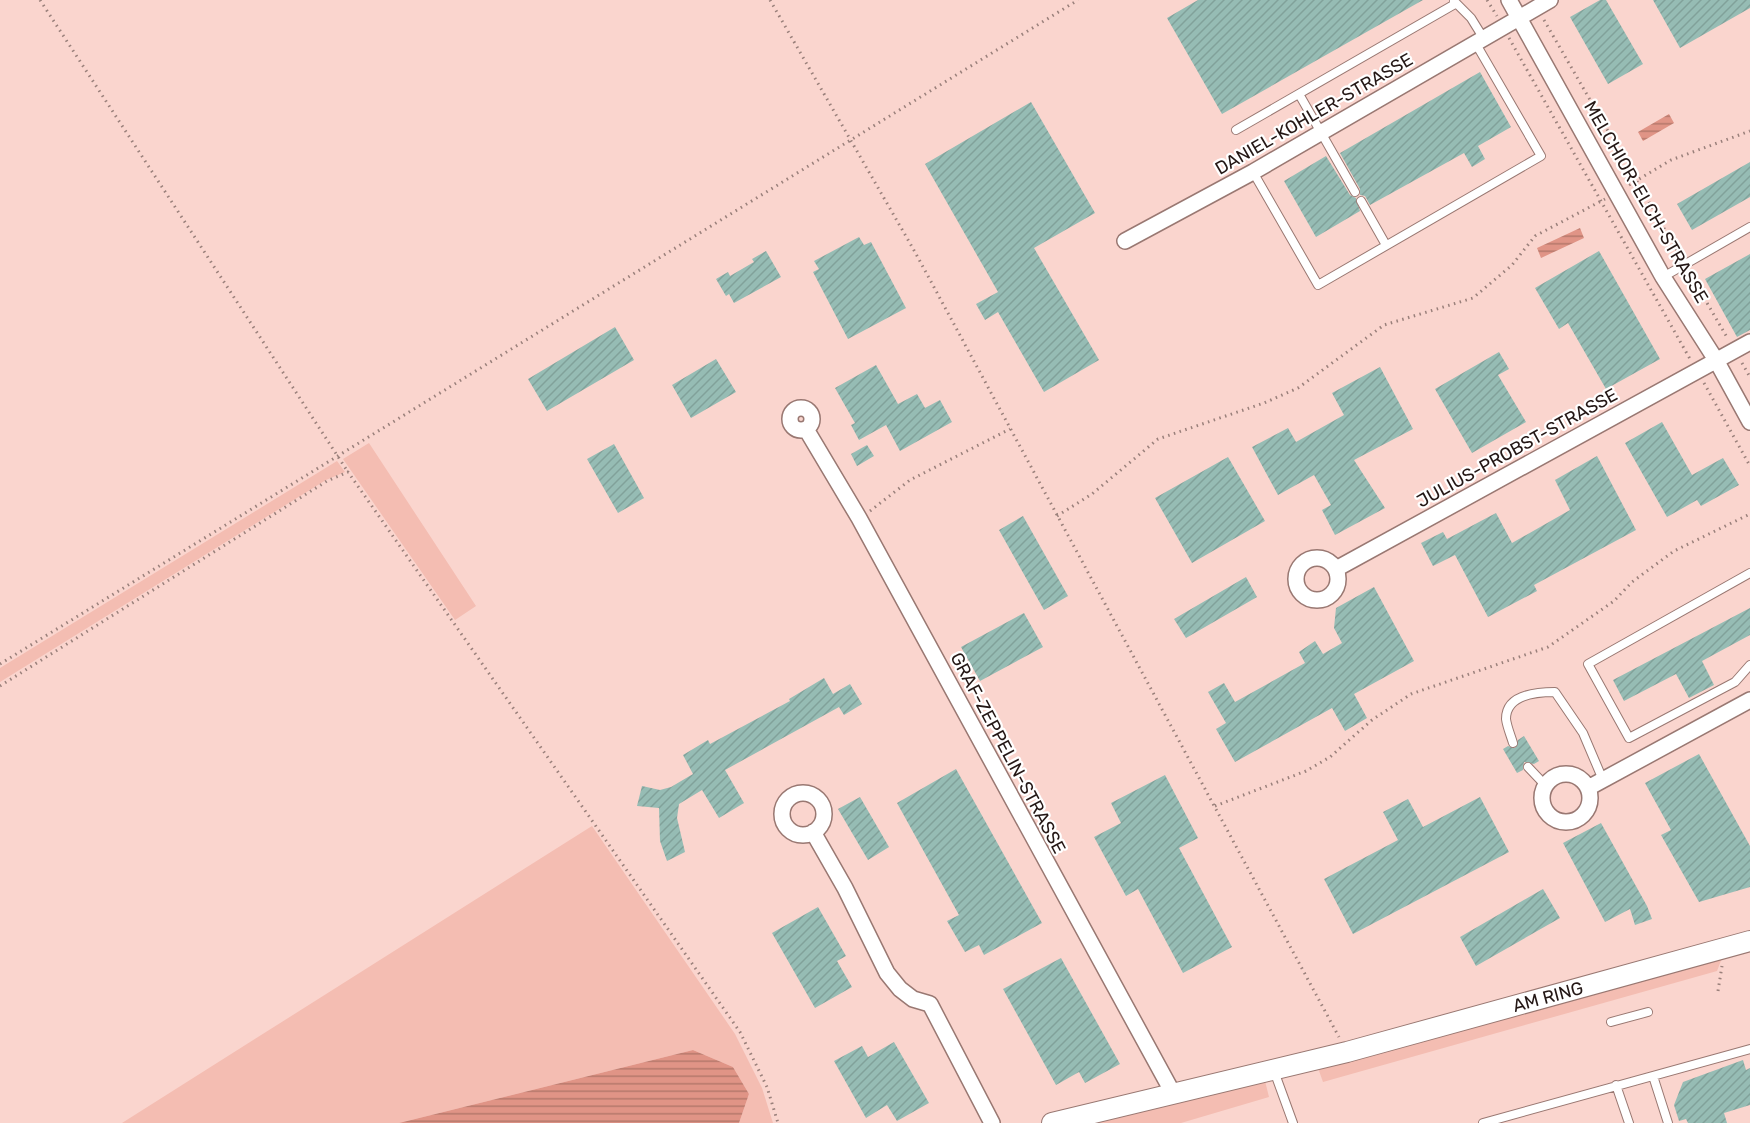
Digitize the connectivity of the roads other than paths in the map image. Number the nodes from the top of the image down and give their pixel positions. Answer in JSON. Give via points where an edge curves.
{"nodes":[{"id":1,"x":1509,"y":0,"type":"edge"},
{"id":2,"x":1454,"y":2,"type":"edge"},
{"id":3,"x":1544,"y":4,"type":"edge"},
{"id":4,"x":1520,"y":18,"type":"junction"},
{"id":5,"x":1480,"y":41,"type":"junction"},
{"id":6,"x":1299,"y":94,"type":"junction"},
{"id":7,"x":1236,"y":130,"type":"dead end"},
{"id":8,"x":1321,"y":133,"type":"junction"},
{"id":9,"x":1253,"y":172,"type":"junction"},
{"id":10,"x":1356,"y":192,"type":"dead end"},
{"id":11,"x":1361,"y":201,"type":"dead end"},
{"id":12,"x":1750,"y":227,"type":"edge"},
{"id":13,"x":1125,"y":241,"type":"dead end"},
{"id":14,"x":1386,"y":245,"type":"junction"},
{"id":15,"x":1663,"y":277,"type":"junction"},
{"id":16,"x":1750,"y":342,"type":"edge"},
{"id":17,"x":1716,"y":360,"type":"junction"},
{"id":18,"x":1750,"y":422,"type":"edge"},
{"id":19,"x":806,"y":429,"type":"dead end"},
{"id":20,"x":1336,"y":569,"type":"dead end"},
{"id":21,"x":1750,"y":573,"type":"edge"},
{"id":22,"x":1750,"y":665,"type":"edge"},
{"id":23,"x":1750,"y":700,"type":"edge"},
{"id":24,"x":1513,"y":743,"type":"dead end"},
{"id":25,"x":1528,"y":767,"type":"dead end"},
{"id":26,"x":1603,"y":780,"type":"junction"},
{"id":27,"x":1546,"y":786,"type":"junction"},
{"id":28,"x":1588,"y":788,"type":"junction"},
{"id":29,"x":813,"y":832,"type":"dead end"},
{"id":30,"x":1750,"y":941,"type":"edge"},
{"id":31,"x":1648,"y":1012,"type":"dead end"},
{"id":32,"x":1611,"y":1022,"type":"dead end"},
{"id":33,"x":1750,"y":1049,"type":"edge"},
{"id":34,"x":1274,"y":1071,"type":"junction"},
{"id":35,"x":1653,"y":1076,"type":"junction"},
{"id":36,"x":1616,"y":1085,"type":"junction"},
{"id":37,"x":1174,"y":1095,"type":"junction"},
{"id":38,"x":992,"y":1123,"type":"edge"},
{"id":39,"x":1052,"y":1123,"type":"edge"},
{"id":40,"x":1293,"y":1123,"type":"edge"},
{"id":41,"x":1483,"y":1123,"type":"edge"},
{"id":42,"x":1629,"y":1123,"type":"edge"},
{"id":43,"x":1668,"y":1123,"type":"edge"}],
"edges":[{"from":1,"to":4,"type":"street","name":"MELCHIOR-ELCH-STRASSE"},
{"from":2,"to":5,"type":"lane","via":[[1471,18]]},
{"from":2,"to":6,"type":"lane"},
{"from":3,"to":4,"type":"street","name":"DANIEL-KOHLER-STRASSE"},
{"from":4,"to":5,"type":"street","name":"DANIEL-KOHLER-STRASSE"},
{"from":4,"to":15,"type":"street","name":"MELCHIOR-ELCH-STRASSE"},
{"from":5,"to":8,"type":"street","name":"DANIEL-KOHLER-STRASSE"},
{"from":5,"to":14,"type":"lane","via":[[1541,156]]},
{"from":6,"to":7,"type":"lane"},
{"from":6,"to":8,"type":"lane"},
{"from":8,"to":9,"type":"street","name":"DANIEL-KOHLER-STRASSE"},
{"from":8,"to":10,"type":"lane"},
{"from":9,"to":13,"type":"street","name":"DANIEL-KOHLER-STRASSE"},
{"from":9,"to":14,"type":"lane","via":[[1318,285]]},
{"from":11,"to":14,"type":"lane"},
{"from":12,"to":15,"type":"lane"},
{"from":15,"to":17,"type":"street","name":"MELCHIOR-ELCH-STRASSE"},
{"from":16,"to":17,"type":"street","name":"JULIUS-PROBST-STRASSE"},
{"from":17,"to":18,"type":"street","name":"MELCHIOR-ELCH-STRASSE"},
{"from":17,"to":20,"type":"street","name":"JULIUS-PROBST-STRASSE"},
{"from":19,"to":37,"type":"street","name":"GRAF-ZEPPELIN-STRASSE","via":[[859,518]]},
{"from":21,"to":22,"type":"lane","via":[[1588,664],[1629,738],[1735,682]]},
{"from":23,"to":26,"type":"street"},
{"from":24,"to":26,"type":"lane","via":[[1506,718],[1513,702],[1532,692],[1555,692],[1583,733]]},
{"from":25,"to":27,"type":"lane"},
{"from":26,"to":28,"type":"street"},
{"from":27,"to":28,"type":"street","via":[[1557,776],[1571,775]]},
{"from":27,"to":28,"type":"street","via":[[1545,809],[1565,822],[1586,811],[1590,804]]},
{"from":29,"to":38,"type":"street","via":[[887,973],[913,999],[930,1004]]},
{"from":30,"to":34,"type":"street","name":"AM RING"},
{"from":31,"to":32,"type":"lane"},
{"from":33,"to":35,"type":"lane"},
{"from":34,"to":37,"type":"street","name":"AM RING"},
{"from":34,"to":40,"type":"lane"},
{"from":35,"to":36,"type":"lane"},
{"from":35,"to":43,"type":"lane"},
{"from":36,"to":41,"type":"lane"},
{"from":36,"to":42,"type":"lane"},
{"from":37,"to":39,"type":"street","name":"AM RING"}]}
